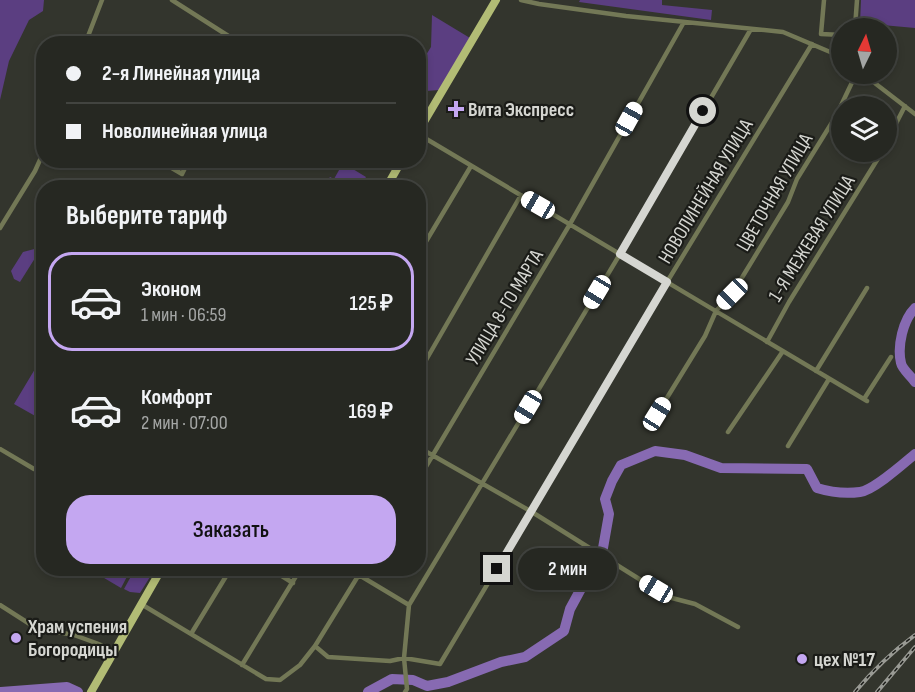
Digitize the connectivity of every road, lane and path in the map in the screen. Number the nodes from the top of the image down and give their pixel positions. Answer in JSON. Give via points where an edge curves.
{"nodes":[{"id":1,"x":102,"y":0,"type":"edge"},
{"id":2,"x":172,"y":0,"type":"edge"},
{"id":3,"x":496,"y":0,"type":"edge"},
{"id":4,"x":520,"y":0,"type":"edge"},
{"id":5,"x":824,"y":0,"type":"edge"},
{"id":6,"x":857,"y":0,"type":"edge"},
{"id":7,"x":856,"y":18,"type":"edge"},
{"id":8,"x":684,"y":22,"type":"junction"},
{"id":9,"x":751,"y":29,"type":"junction"},
{"id":10,"x":831,"y":34,"type":"edge"},
{"id":11,"x":88,"y":36,"type":"edge"},
{"id":12,"x":229,"y":36,"type":"edge"},
{"id":13,"x":812,"y":44,"type":"junction"},
{"id":14,"x":831,"y":51,"type":"edge"},
{"id":15,"x":851,"y":84,"type":"edge"},
{"id":16,"x":876,"y":84,"type":"edge"},
{"id":17,"x":905,"y":106,"type":"junction"},
{"id":18,"x":915,"y":114,"type":"edge"},
{"id":19,"x":426,"y":119,"type":"edge"},
{"id":20,"x":897,"y":122,"type":"edge"},
{"id":21,"x":426,"y":138,"type":"edge"},
{"id":22,"x":876,"y":162,"type":"edge"},
{"id":23,"x":471,"y":166,"type":"junction"},
{"id":24,"x":36,"y":168,"type":"edge"},
{"id":25,"x":172,"y":168,"type":"edge"},
{"id":26,"x":185,"y":168,"type":"edge"},
{"id":27,"x":521,"y":195,"type":"junction"},
{"id":28,"x":2,"y":221,"type":"edge"},
{"id":29,"x":570,"y":224,"type":"junction"},
{"id":30,"x":0,"y":228,"type":"edge"},
{"id":31,"x":426,"y":242,"type":"edge"},
{"id":32,"x":620,"y":254,"type":"junction"},
{"id":33,"x":667,"y":282,"type":"junction"},
{"id":34,"x":867,"y":288,"type":"dead end"},
{"id":35,"x":716,"y":311,"type":"junction"},
{"id":36,"x":767,"y":342,"type":"junction"},
{"id":37,"x":783,"y":351,"type":"junction"},
{"id":38,"x":891,"y":357,"type":"dead end"},
{"id":39,"x":426,"y":360,"type":"edge"},
{"id":40,"x":816,"y":371,"type":"junction"},
{"id":41,"x":829,"y":379,"type":"junction"},
{"id":42,"x":657,"y":414,"type":"dead end"},
{"id":43,"x":728,"y":432,"type":"dead end"},
{"id":44,"x":788,"y":446,"type":"dead end"},
{"id":45,"x":0,"y":449,"type":"edge"},
{"id":46,"x":426,"y":451,"type":"edge"},
{"id":47,"x":434,"y":455,"type":"junction"},
{"id":48,"x":426,"y":468,"type":"edge"},
{"id":49,"x":34,"y":469,"type":"dead end"},
{"id":50,"x":482,"y":483,"type":"junction"},
{"id":51,"x":532,"y":512,"type":"junction"},
{"id":52,"x":157,"y":576,"type":"edge"},
{"id":53,"x":226,"y":576,"type":"edge"},
{"id":54,"x":282,"y":576,"type":"edge"},
{"id":55,"x":297,"y":576,"type":"edge"},
{"id":56,"x":358,"y":576,"type":"edge"},
{"id":57,"x":361,"y":576,"type":"edge"},
{"id":58,"x":293,"y":583,"type":"junction"},
{"id":59,"x":141,"y":604,"type":"junction"},
{"id":60,"x":0,"y":605,"type":"edge"},
{"id":61,"x":409,"y":605,"type":"junction"},
{"id":62,"x":738,"y":627,"type":"dead end"},
{"id":63,"x":191,"y":634,"type":"junction"},
{"id":64,"x":315,"y":646,"type":"junction"},
{"id":65,"x":112,"y":656,"type":"junction"},
{"id":66,"x":404,"y":658,"type":"junction"},
{"id":67,"x":242,"y":665,"type":"junction"},
{"id":68,"x":91,"y":692,"type":"edge"},
{"id":69,"x":405,"y":692,"type":"edge"}],
"edges":[{"from":1,"to":11,"type":"street"},
{"from":2,"to":12,"type":"street"},
{"from":3,"to":19,"type":"main road"},
{"from":4,"to":8,"type":"street"},
{"from":5,"to":10,"type":"street","via":[[821,34]]},
{"from":6,"to":7,"type":"street"},
{"from":8,"to":9,"type":"street"},
{"from":8,"to":29,"type":"street","name":"УЛИЦА 8-ГО МАРТА"},
{"from":9,"to":13,"type":"street","via":[[783,32]]},
{"from":9,"to":32,"type":"street"},
{"from":13,"to":14,"type":"street"},
{"from":13,"to":33,"type":"street","name":"НОВОЛИНЕЙНАЯ УЛИЦА"},
{"from":15,"to":35,"type":"street","name":"ЦВЕТОЧНАЯ УЛИЦА","via":[[788,202],[732,294]]},
{"from":16,"to":17,"type":"street"},
{"from":17,"to":18,"type":"street"},
{"from":17,"to":20,"type":"street"},
{"from":21,"to":23,"type":"street"},
{"from":22,"to":36,"type":"street","name":"1-Я МЕЖЕВАЯ УЛИЦА"},
{"from":23,"to":27,"type":"street"},
{"from":23,"to":31,"type":"street"},
{"from":24,"to":28,"type":"street"},
{"from":25,"to":26,"type":"street","via":[[182,174]]},
{"from":27,"to":29,"type":"street"},
{"from":27,"to":39,"type":"street"},
{"from":28,"to":30,"type":"street"},
{"from":29,"to":32,"type":"street"},
{"from":29,"to":47,"type":"street","name":"УЛИЦА 8-ГО МАРТА"},
{"from":32,"to":33,"type":"street"},
{"from":32,"to":50,"type":"street"},
{"from":33,"to":35,"type":"street"},
{"from":33,"to":51,"type":"street","name":"НОВОЛИНЕЙНАЯ УЛИЦА"},
{"from":34,"to":40,"type":"street"},
{"from":35,"to":36,"type":"street"},
{"from":35,"to":42,"type":"street","name":"ЦВЕТОЧНАЯ УЛИЦА"},
{"from":36,"to":37,"type":"street"},
{"from":37,"to":40,"type":"street"},
{"from":37,"to":43,"type":"street"},
{"from":38,"to":41,"type":"street","via":[[865,400]]},
{"from":40,"to":41,"type":"street"},
{"from":41,"to":44,"type":"street"},
{"from":45,"to":49,"type":"street"},
{"from":46,"to":47,"type":"street"},
{"from":47,"to":48,"type":"street","name":"УЛИЦА 8-ГО МАРТА"},
{"from":47,"to":50,"type":"street"},
{"from":50,"to":51,"type":"street"},
{"from":50,"to":61,"type":"street"},
{"from":51,"to":62,"type":"street","via":[[668,597],[695,604]]},
{"from":51,"to":66,"type":"street","name":"НОВОЛИНЕЙНАЯ УЛИЦА","via":[[440,664]]},
{"from":52,"to":59,"type":"main road"},
{"from":53,"to":63,"type":"street"},
{"from":54,"to":58,"type":"street"},
{"from":55,"to":58,"type":"street"},
{"from":56,"to":64,"type":"street"},
{"from":57,"to":61,"type":"street"},
{"from":58,"to":67,"type":"street"},
{"from":59,"to":63,"type":"street"},
{"from":59,"to":65,"type":"main road"},
{"from":60,"to":65,"type":"street","via":[[36,628],[96,643]]},
{"from":61,"to":66,"type":"street"},
{"from":63,"to":67,"type":"street"},
{"from":64,"to":66,"type":"street","via":[[328,657],[390,661]]},
{"from":64,"to":67,"type":"street","via":[[300,665],[280,680],[266,679]]},
{"from":65,"to":68,"type":"main road"},
{"from":66,"to":69,"type":"street"}]}
